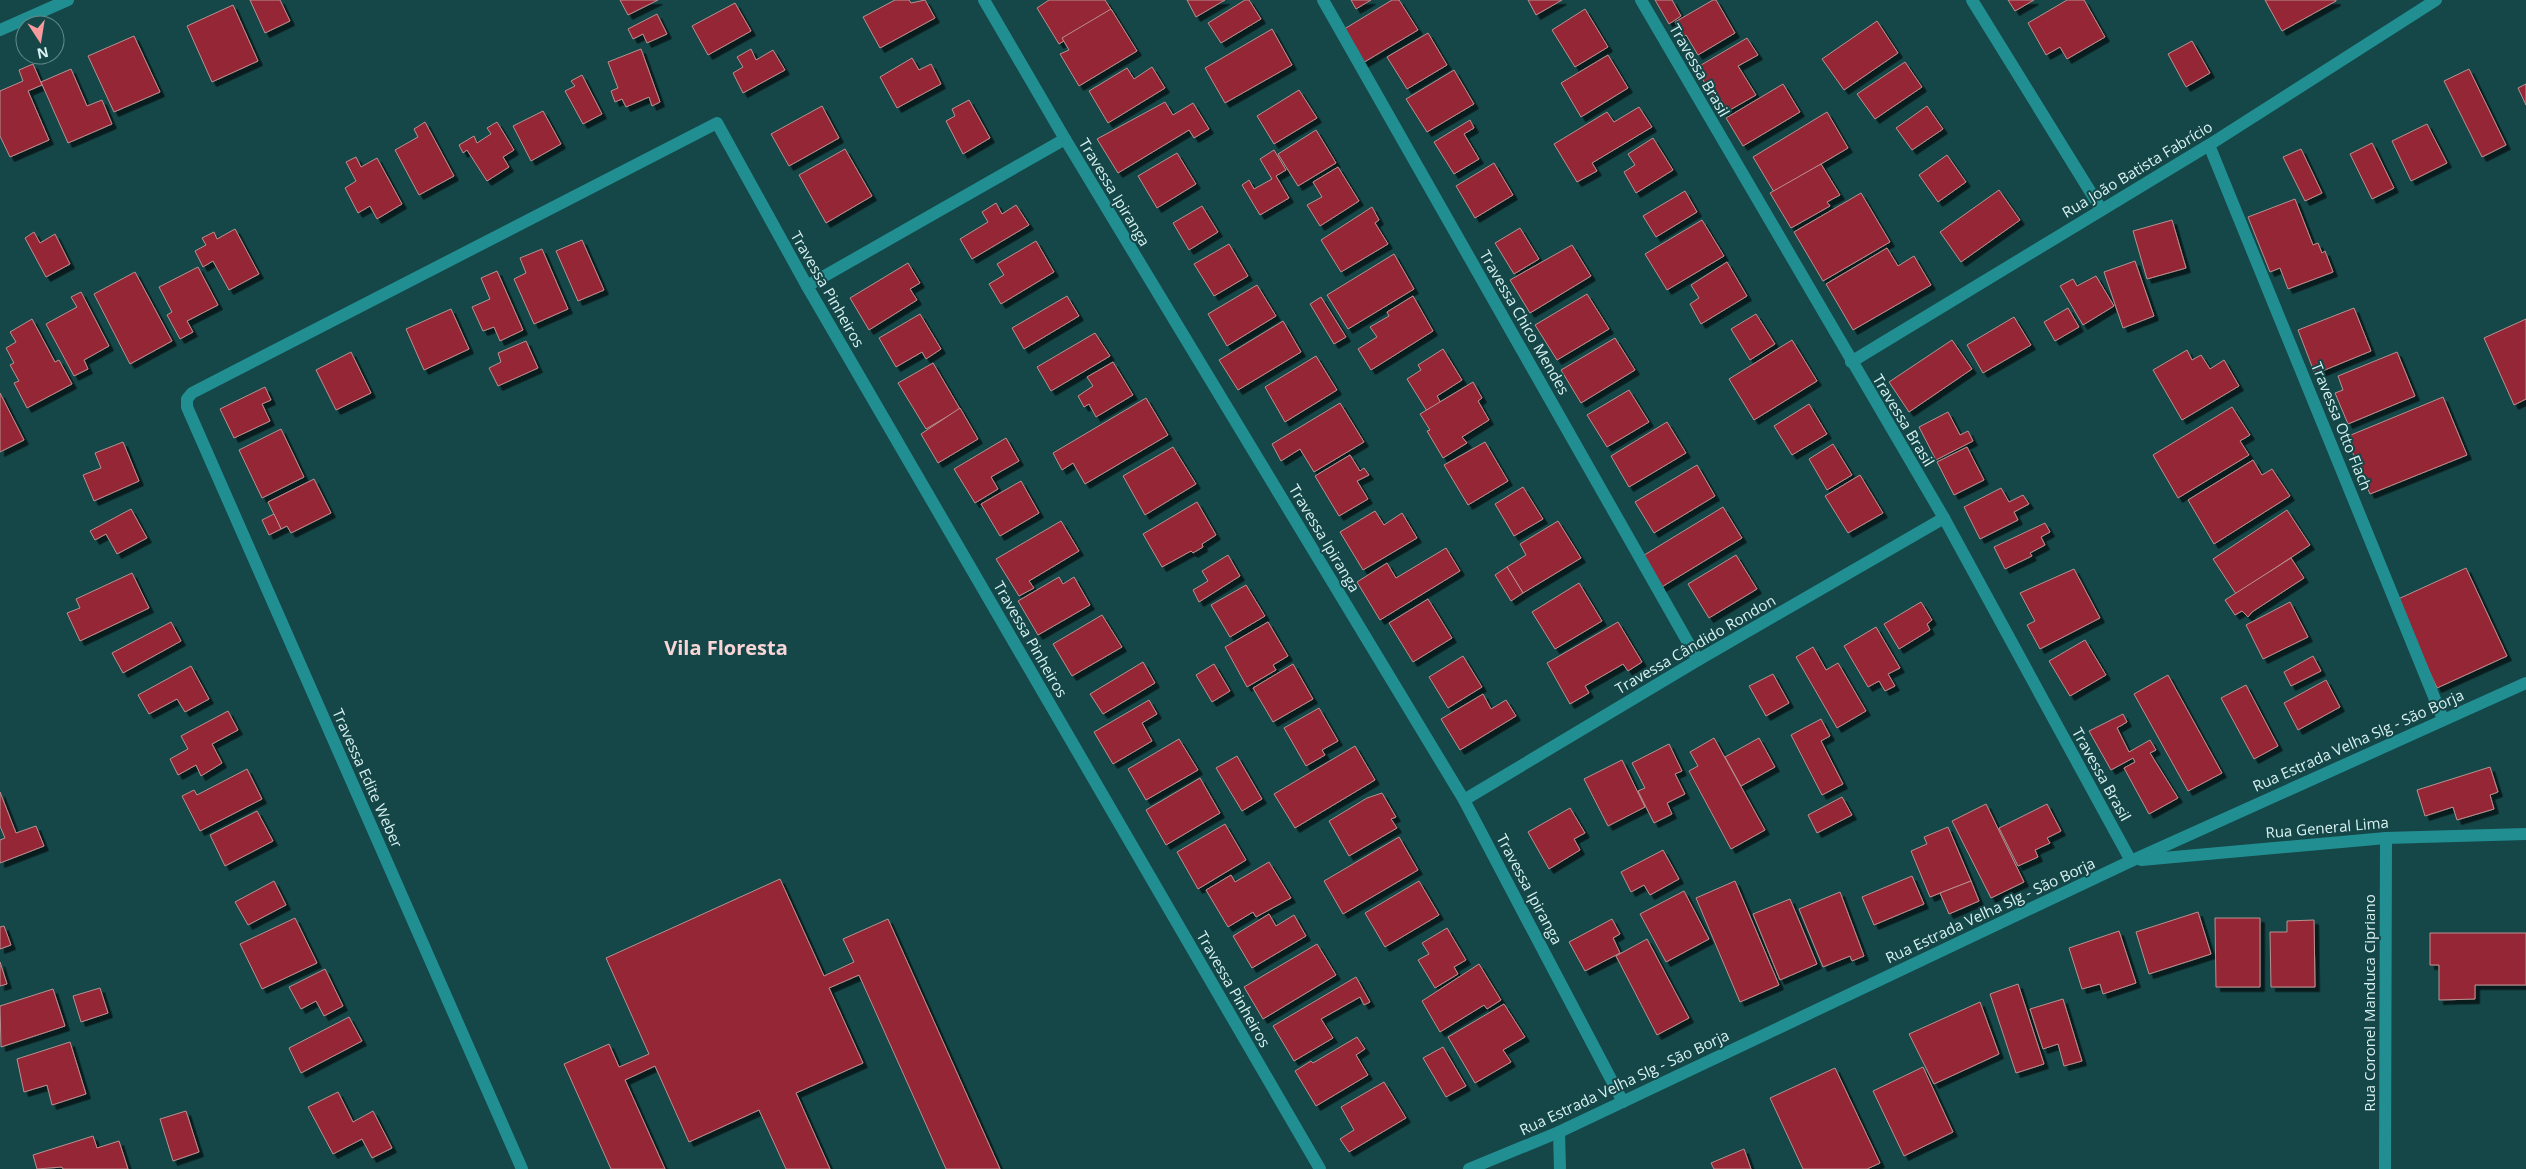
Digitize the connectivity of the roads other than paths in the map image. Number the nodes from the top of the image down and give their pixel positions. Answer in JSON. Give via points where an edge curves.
{"nodes":[{"id":1,"x":68,"y":0,"type":"edge"},
{"id":2,"x":984,"y":0,"type":"edge"},
{"id":3,"x":1323,"y":0,"type":"edge"},
{"id":4,"x":1640,"y":0,"type":"edge"},
{"id":5,"x":1972,"y":0,"type":"edge"},
{"id":6,"x":2436,"y":0,"type":"edge"},
{"id":7,"x":0,"y":30,"type":"edge"},
{"id":8,"x":1065,"y":139,"type":"junction"},
{"id":9,"x":2210,"y":145,"type":"junction"},
{"id":10,"x":2101,"y":209,"type":"junction"},
{"id":11,"x":806,"y":286,"type":"junction"},
{"id":12,"x":1851,"y":362,"type":"junction"},
{"id":13,"x":187,"y":399,"type":"joint"},
{"id":14,"x":1944,"y":518,"type":"junction"},
{"id":15,"x":1698,"y":660,"type":"junction"},
{"id":16,"x":2526,"y":683,"type":"edge"},
{"id":17,"x":2444,"y":719,"type":"junction"},
{"id":18,"x":1464,"y":800,"type":"junction"},
{"id":19,"x":2526,"y":834,"type":"edge"},
{"id":20,"x":2386,"y":838,"type":"junction"},
{"id":21,"x":2131,"y":861,"type":"junction"},
{"id":22,"x":1623,"y":1102,"type":"junction"},
{"id":23,"x":1559,"y":1132,"type":"junction"},
{"id":24,"x":522,"y":1169,"type":"edge"},
{"id":25,"x":1320,"y":1169,"type":"edge"},
{"id":26,"x":1469,"y":1169,"type":"edge"},
{"id":27,"x":1560,"y":1169,"type":"edge"},
{"id":28,"x":2385,"y":1169,"type":"edge"}],
"edges":[{"from":1,"to":7,"type":"street"},
{"from":2,"to":8,"type":"street","name":"Travessa Ipiranga"},
{"from":3,"to":15,"type":"street","name":"Travessa Chico Mendes"},
{"from":4,"to":12,"type":"street","name":"Travessa Brasil"},
{"from":5,"to":10,"type":"street"},
{"from":6,"to":9,"type":"street","name":"Rua João Batista Fabrício"},
{"from":8,"to":11,"type":"street"},
{"from":8,"to":18,"type":"street","name":"Travessa Ipiranga"},
{"from":9,"to":10,"type":"street","name":"Rua João Batista Fabrício"},
{"from":9,"to":17,"type":"street","name":"Travessa Otto Flach"},
{"from":10,"to":12,"type":"street","name":"Rua João Batista Fabrício"},
{"from":11,"to":13,"type":"street","name":"Travessa Pinheiros","via":[[716,123],[192,393]]},
{"from":11,"to":25,"type":"street","name":"Travessa Pinheiros"},
{"from":12,"to":14,"type":"street","name":"Travessa Brasil"},
{"from":13,"to":24,"type":"street","name":"Travessa Edite Weber","via":[[187,408]]},
{"from":14,"to":15,"type":"street","name":"Travessa Cândido Rondon"},
{"from":14,"to":21,"type":"street","name":"Travessa Brasil"},
{"from":15,"to":18,"type":"street","name":"Travessa Cândido Rondon"},
{"from":16,"to":17,"type":"street","name":"Rua Estrada Velha Slg - São Borja"},
{"from":17,"to":21,"type":"street","name":"Rua Estrada Velha Slg - São Borja"},
{"from":18,"to":22,"type":"street","name":"Travessa Ipiranga"},
{"from":19,"to":20,"type":"street","name":"Rua General Lima"},
{"from":20,"to":21,"type":"street","name":"Rua General Lima"},
{"from":20,"to":28,"type":"street","name":"Rua Coronel Manduca Cipriano"},
{"from":21,"to":22,"type":"street","name":"Rua Estrada Velha Slg - São Borja"},
{"from":22,"to":23,"type":"street","name":"Rua Estrada Velha Slg - São Borja"},
{"from":23,"to":26,"type":"street","name":"Rua Estrada Velha Slg - São Borja"},
{"from":23,"to":27,"type":"street"}]}
